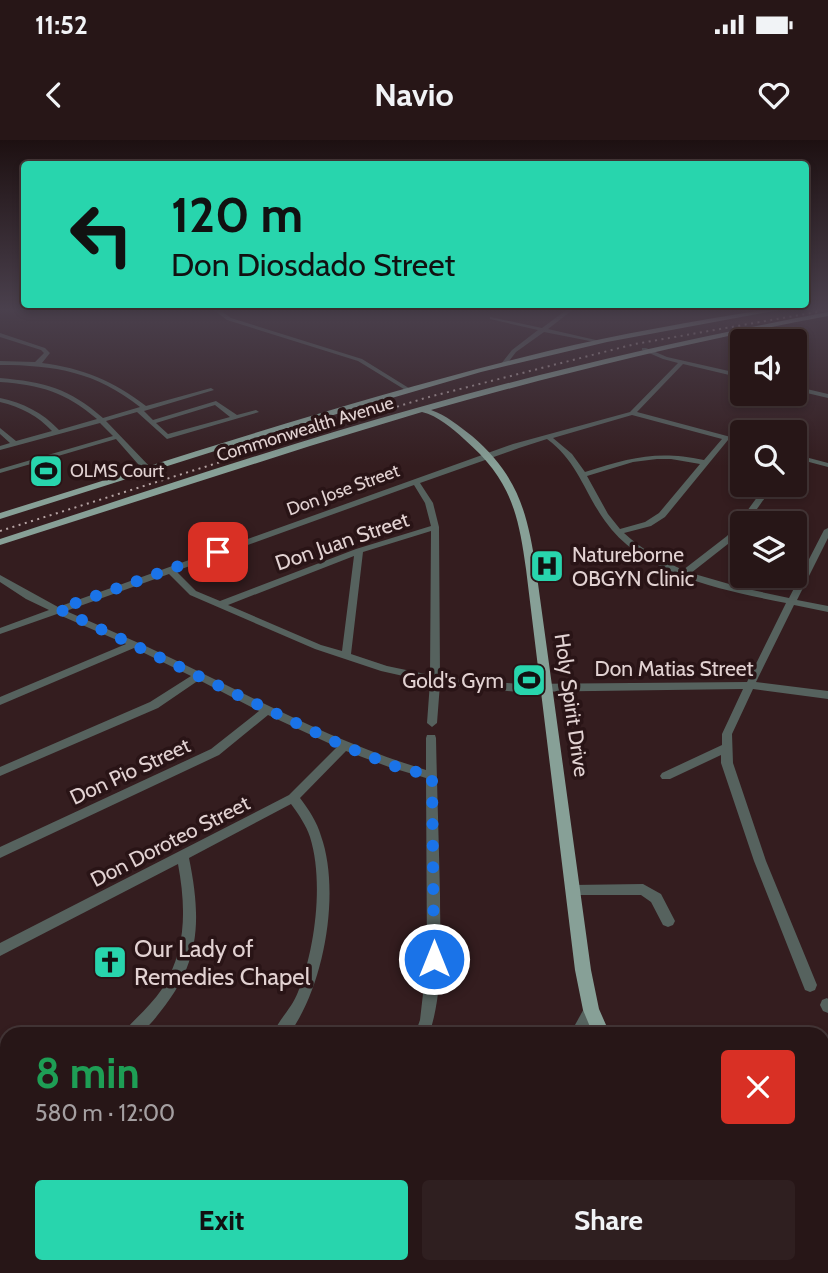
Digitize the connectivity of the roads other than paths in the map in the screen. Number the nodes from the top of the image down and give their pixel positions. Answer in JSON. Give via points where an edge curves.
{"nodes":[{"id":1,"x":359,"y":361,"type":"edge"},
{"id":2,"x":506,"y":361,"type":"edge"},
{"id":3,"x":517,"y":361,"type":"edge"},
{"id":4,"x":603,"y":361,"type":"edge"},
{"id":5,"x":679,"y":361,"type":"edge"},
{"id":6,"x":682,"y":362,"type":"junction"},
{"id":7,"x":0,"y":363,"type":"edge"},
{"id":8,"x":38,"y":363,"type":"joint"},
{"id":9,"x":504,"y":364,"type":"junction"},
{"id":10,"x":730,"y":373,"type":"edge"},
{"id":11,"x":0,"y":380,"type":"edge"},
{"id":12,"x":211,"y":390,"type":"dead end"},
{"id":13,"x":409,"y":390,"type":"junction"},
{"id":14,"x":807,"y":391,"type":"edge"},
{"id":15,"x":828,"y":396,"type":"edge"},
{"id":16,"x":0,"y":400,"type":"edge"},
{"id":17,"x":142,"y":409,"type":"junction"},
{"id":18,"x":435,"y":409,"type":"junction"},
{"id":19,"x":420,"y":410,"type":"joint"},
{"id":20,"x":256,"y":411,"type":"dead end"},
{"id":21,"x":632,"y":413,"type":"junction"},
{"id":22,"x":236,"y":418,"type":"junction"},
{"id":23,"x":102,"y":420,"type":"junction"},
{"id":24,"x":152,"y":422,"type":"junction"},
{"id":25,"x":0,"y":430,"type":"edge"},
{"id":26,"x":57,"y":432,"type":"junction"},
{"id":27,"x":117,"y":437,"type":"junction"},
{"id":28,"x":548,"y":437,"type":"junction"},
{"id":29,"x":726,"y":438,"type":"junction"},
{"id":30,"x":730,"y":439,"type":"edge"},
{"id":31,"x":15,"y":444,"type":"junction"},
{"id":32,"x":0,"y":448,"type":"edge"},
{"id":33,"x":488,"y":456,"type":"junction"},
{"id":34,"x":807,"y":459,"type":"edge"},
{"id":35,"x":706,"y":463,"type":"junction"},
{"id":36,"x":828,"y":464,"type":"edge"},
{"id":37,"x":148,"y":470,"type":"junction"},
{"id":38,"x":0,"y":471,"type":"edge"},
{"id":39,"x":584,"y":475,"type":"junction"},
{"id":40,"x":415,"y":481,"type":"junction"},
{"id":41,"x":0,"y":516,"type":"edge"},
{"id":42,"x":435,"y":527,"type":"junction"},
{"id":43,"x":828,"y":530,"type":"edge"},
{"id":44,"x":619,"y":533,"type":"junction"},
{"id":45,"x":730,"y":538,"type":"edge"},
{"id":46,"x":0,"y":542,"type":"edge"},
{"id":47,"x":823,"y":548,"type":"edge"},
{"id":48,"x":359,"y":551,"type":"junction"},
{"id":49,"x":169,"y":569,"type":"junction"},
{"id":50,"x":686,"y":572,"type":"junction"},
{"id":51,"x":0,"y":578,"type":"edge"},
{"id":52,"x":791,"y":601,"type":"junction"},
{"id":53,"x":221,"y":604,"type":"junction"},
{"id":54,"x":59,"y":609,"type":"junction"},
{"id":55,"x":828,"y":609,"type":"edge"},
{"id":56,"x":0,"y":631,"type":"edge"},
{"id":57,"x":135,"y":644,"type":"junction"},
{"id":58,"x":345,"y":657,"type":"junction"},
{"id":59,"x":198,"y":676,"type":"junction"},
{"id":60,"x":436,"y":680,"type":"junction"},
{"id":61,"x":750,"y":685,"type":"junction"},
{"id":62,"x":545,"y":688,"type":"junction"},
{"id":63,"x":828,"y":695,"type":"edge"},
{"id":64,"x":0,"y":701,"type":"edge"},
{"id":65,"x":267,"y":710,"type":"junction"},
{"id":66,"x":432,"y":723,"type":"dead end"},
{"id":67,"x":431,"y":738,"type":"dead end"},
{"id":68,"x":344,"y":746,"type":"junction"},
{"id":69,"x":726,"y":748,"type":"junction"},
{"id":70,"x":0,"y":772,"type":"edge"},
{"id":71,"x":432,"y":776,"type":"junction"},
{"id":72,"x":666,"y":776,"type":"dead end"},
{"id":73,"x":293,"y":798,"type":"junction"},
{"id":74,"x":0,"y":853,"type":"edge"},
{"id":75,"x":183,"y":857,"type":"junction"},
{"id":76,"x":572,"y":890,"type":"junction"},
{"id":77,"x":668,"y":921,"type":"dead end"},
{"id":78,"x":0,"y":950,"type":"edge"},
{"id":79,"x":810,"y":985,"type":"dead end"},
{"id":80,"x":591,"y":1010,"type":"junction"},
{"id":81,"x":137,"y":1027,"type":"edge"},
{"id":82,"x":285,"y":1027,"type":"edge"},
{"id":83,"x":424,"y":1027,"type":"edge"},
{"id":84,"x":580,"y":1027,"type":"edge"},
{"id":85,"x":599,"y":1027,"type":"edge"}],
"edges":[{"from":1,"to":13,"type":"street"},
{"from":2,"to":9,"type":"street"},
{"from":3,"to":9,"type":"main road","name":"Commonwealth Avenue"},
{"from":4,"to":18,"type":"main road"},
{"from":5,"to":6,"type":"street"},
{"from":6,"to":10,"type":"street"},
{"from":6,"to":21,"type":"street","name":"Don Jose Street"},
{"from":7,"to":8,"type":"street"},
{"from":8,"to":17,"type":"street","via":[[105,380]]},
{"from":9,"to":13,"type":"main road","name":"Commonwealth Avenue"},
{"from":11,"to":23,"type":"street","via":[[62,390]]},
{"from":12,"to":17,"type":"street"},
{"from":13,"to":37,"type":"main road","name":"Commonwealth Avenue"},
{"from":14,"to":15,"type":"street"},
{"from":16,"to":26,"type":"street","via":[[28,408]]},
{"from":17,"to":23,"type":"street"},
{"from":17,"to":24,"type":"street"},
{"from":18,"to":19,"type":"main road"},
{"from":18,"to":33,"type":"main road","name":"Holy Spirit Drive"},
{"from":19,"to":46,"type":"main road","name":"Commonwealth Avenue"},
{"from":20,"to":22,"type":"street"},
{"from":21,"to":28,"type":"street","name":"Don Jose Street"},
{"from":21,"to":29,"type":"street"},
{"from":22,"to":24,"type":"street","via":[[218,404]]},
{"from":22,"to":24,"type":"street","via":[[167,437]]},
{"from":23,"to":26,"type":"street"},
{"from":23,"to":27,"type":"street"},
{"from":25,"to":31,"type":"street"},
{"from":26,"to":31,"type":"street"},
{"from":27,"to":37,"type":"street"},
{"from":27,"to":38,"type":"street"},
{"from":28,"to":33,"type":"street","name":"Don Jose Street"},
{"from":28,"to":39,"type":"street","via":[[563,447]]},
{"from":29,"to":30,"type":"street"},
{"from":29,"to":35,"type":"street"},
{"from":31,"to":32,"type":"street"},
{"from":33,"to":40,"type":"street","name":"Don Jose Street"},
{"from":33,"to":62,"type":"main road","name":"Holy Spirit Drive","via":[[505,477],[518,508]]},
{"from":34,"to":36,"type":"street"},
{"from":35,"to":39,"type":"street","via":[[652,455]]},
{"from":35,"to":44,"type":"street","via":[[662,515]]},
{"from":37,"to":41,"type":"main road","name":"Commonwealth Avenue"},
{"from":39,"to":44,"type":"street","via":[[599,507]]},
{"from":40,"to":42,"type":"street","via":[[429,503]]},
{"from":40,"to":49,"type":"street","name":"Don Jose Street"},
{"from":42,"to":48,"type":"street","name":"Don Juan Street"},
{"from":42,"to":60,"type":"street"},
{"from":43,"to":47,"type":"street"},
{"from":44,"to":50,"type":"street","via":[[650,556]]},
{"from":45,"to":50,"type":"street"},
{"from":47,"to":52,"type":"street"},
{"from":48,"to":53,"type":"street","name":"Don Juan Street"},
{"from":48,"to":58,"type":"street"},
{"from":49,"to":53,"type":"street","name":"Don Matias Street","via":[[186,589]]},
{"from":49,"to":54,"type":"street","name":"Don Jose Street"},
{"from":50,"to":52,"type":"street"},
{"from":51,"to":54,"type":"street"},
{"from":52,"to":55,"type":"street"},
{"from":52,"to":61,"type":"street"},
{"from":53,"to":58,"type":"street","name":"Don Matias Street"},
{"from":54,"to":56,"type":"street","name":"Don Jose Street"},
{"from":54,"to":57,"type":"street"},
{"from":57,"to":59,"type":"street"},
{"from":57,"to":64,"type":"street"},
{"from":58,"to":60,"type":"street","name":"Don Matias Street"},
{"from":59,"to":65,"type":"street"},
{"from":59,"to":70,"type":"street","via":[[154,705]]},
{"from":60,"to":62,"type":"street","name":"Don Matias Street"},
{"from":60,"to":66,"type":"street"},
{"from":61,"to":62,"type":"street","name":"Don Matias Street"},
{"from":61,"to":63,"type":"street","name":"Don Matias Street"},
{"from":61,"to":69,"type":"street","via":[[727,734]]},
{"from":62,"to":76,"type":"main road","name":"Holy Spirit Drive"},
{"from":65,"to":68,"type":"street"},
{"from":65,"to":74,"type":"street","name":"Don Pio Street","via":[[215,752]]},
{"from":67,"to":71,"type":"street"},
{"from":68,"to":71,"type":"street"},
{"from":68,"to":73,"type":"street","name":"Don Doroteo Street"},
{"from":69,"to":72,"type":"street"},
{"from":69,"to":79,"type":"street","via":[[760,861]]},
{"from":71,"to":83,"type":"street","via":[[434,959]]},
{"from":73,"to":75,"type":"street","name":"Don Doroteo Street"},
{"from":73,"to":82,"type":"street","via":[[318,842],[323,871],[309,982]]},
{"from":75,"to":78,"type":"street","name":"Don Doroteo Street"},
{"from":75,"to":81,"type":"street","via":[[192,917],[183,964],[167,993]]},
{"from":76,"to":77,"type":"street","via":[[643,890],[656,898]]},
{"from":76,"to":80,"type":"main road","name":"Holy Spirit Drive"},
{"from":80,"to":84,"type":"street"},
{"from":80,"to":85,"type":"main road","name":"Holy Spirit Drive"}]}
